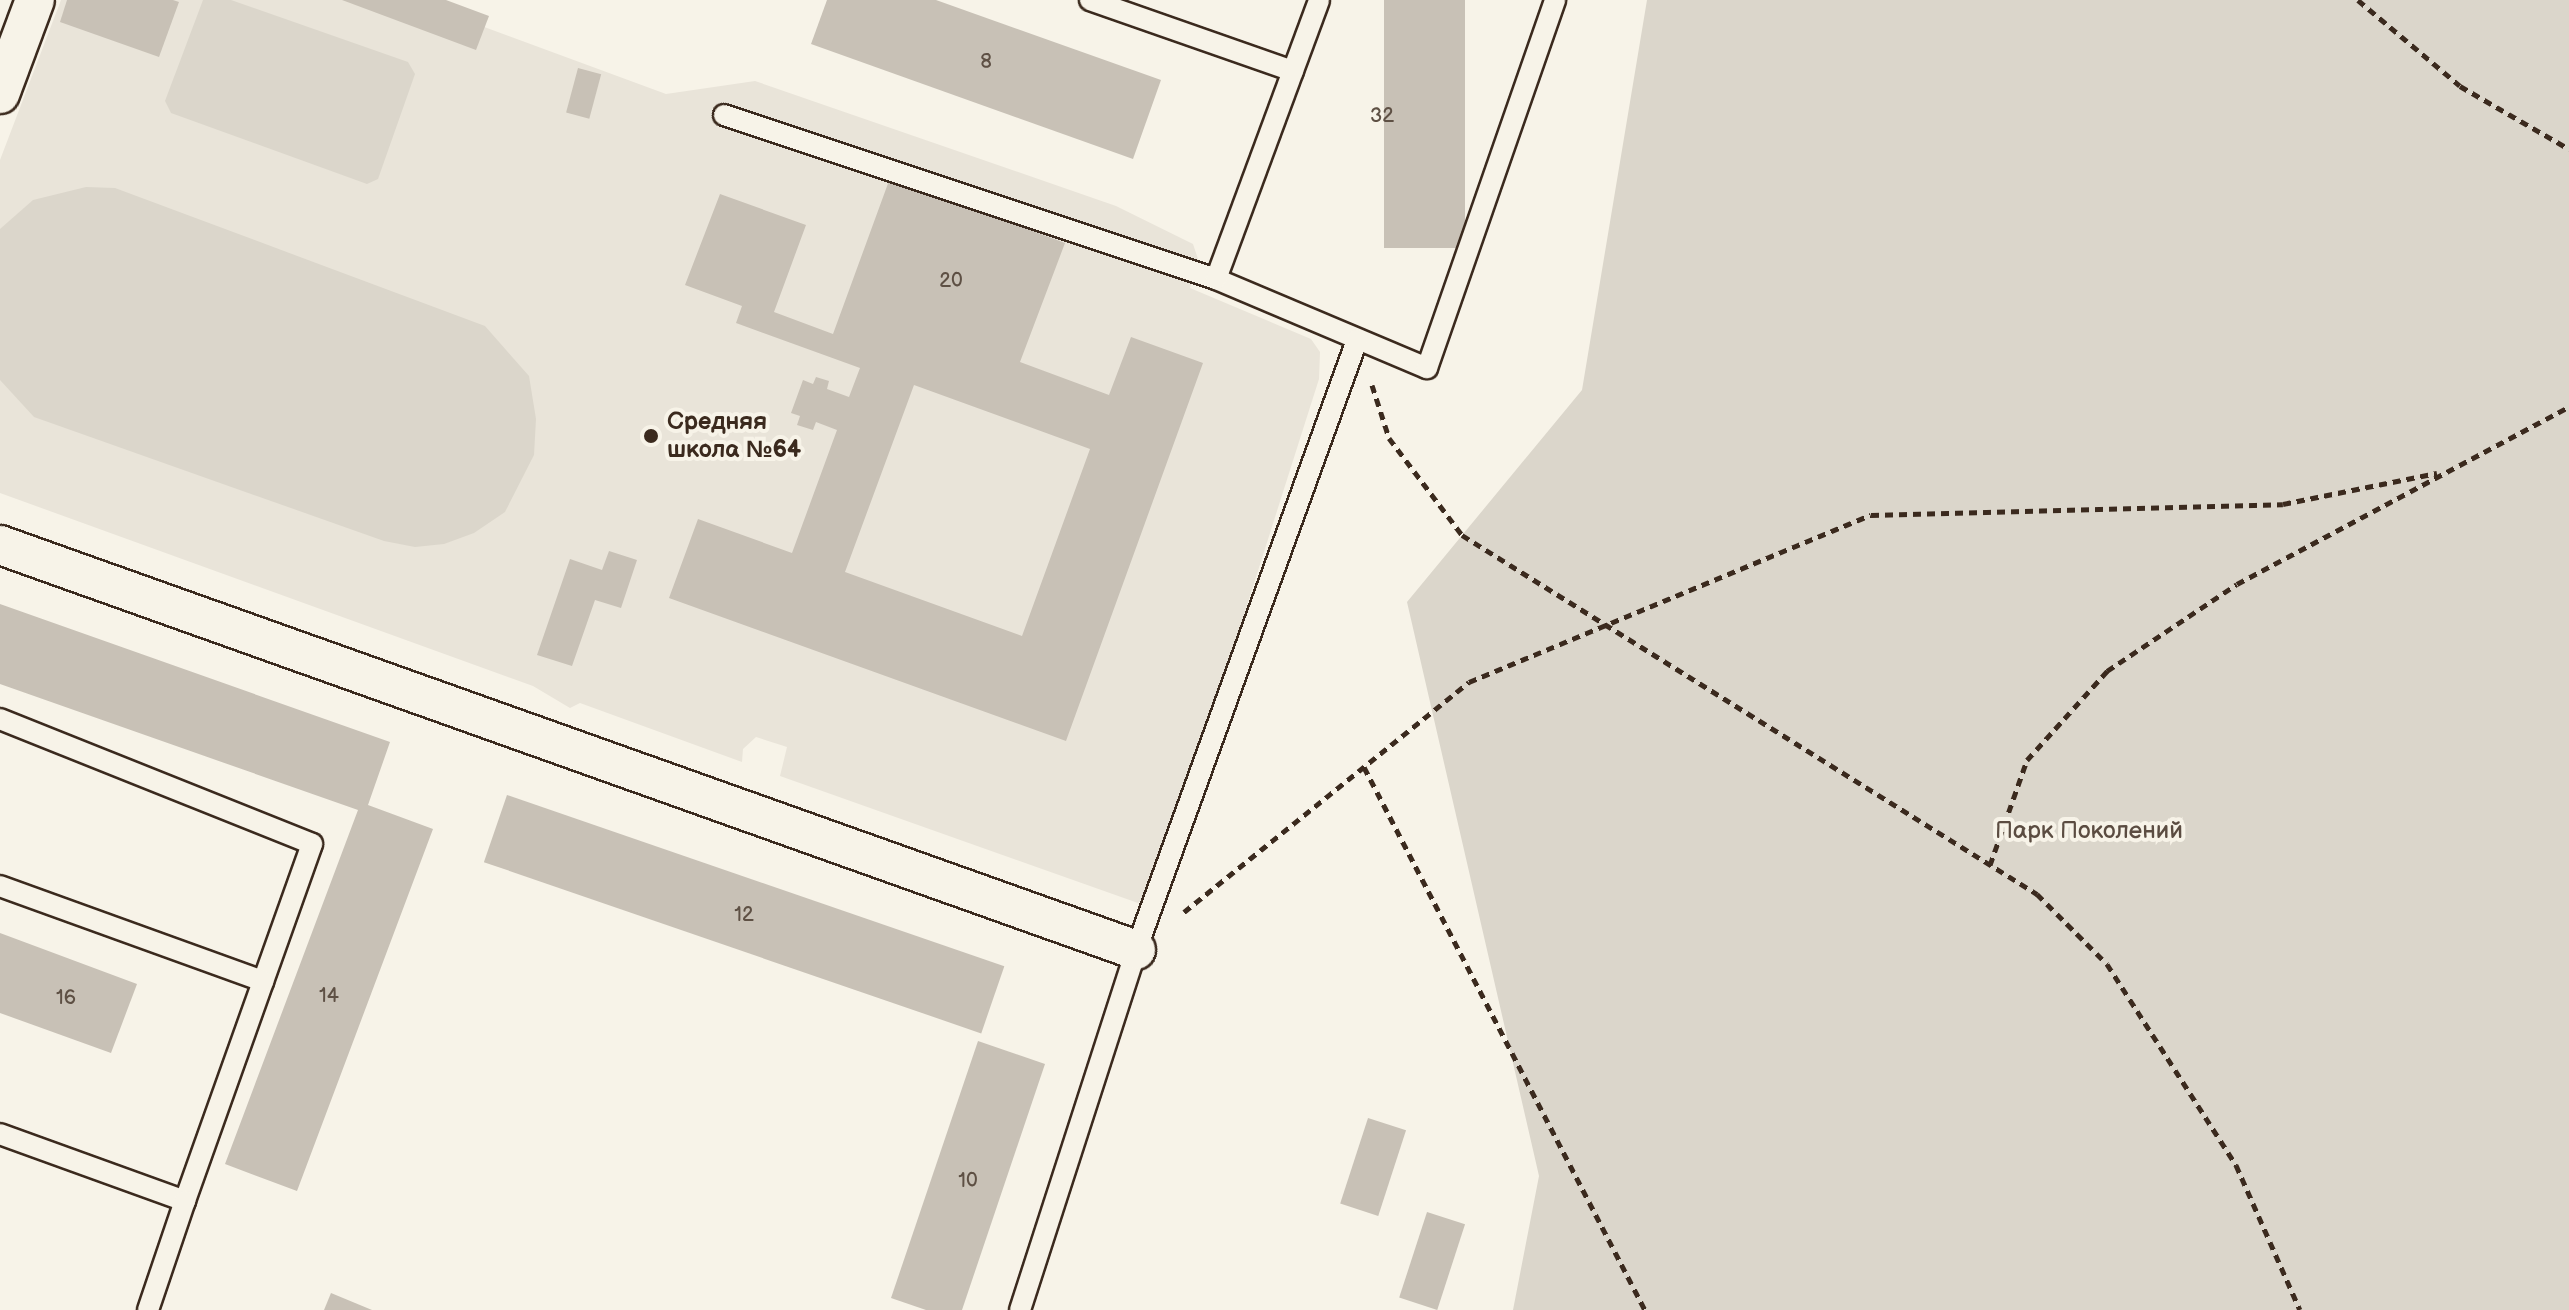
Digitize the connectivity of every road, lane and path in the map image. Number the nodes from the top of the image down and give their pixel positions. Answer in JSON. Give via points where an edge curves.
{"nodes":[{"id":1,"x":35,"y":0,"type":"edge"},
{"id":2,"x":1090,"y":0,"type":"edge"},
{"id":3,"x":1319,"y":0,"type":"edge"},
{"id":4,"x":1555,"y":0,"type":"edge"},
{"id":5,"x":2358,"y":0,"type":"edge"},
{"id":6,"x":1293,"y":71,"type":"junction"},
{"id":7,"x":0,"y":94,"type":"edge"},
{"id":8,"x":724,"y":115,"type":"dead end"},
{"id":9,"x":2569,"y":149,"type":"edge"},
{"id":10,"x":1216,"y":279,"type":"junction"},
{"id":11,"x":1357,"y":340,"type":"junction"},
{"id":12,"x":2569,"y":407,"type":"edge"},
{"id":13,"x":2437,"y":473,"type":"junction"},
{"id":14,"x":0,"y":545,"type":"edge"},
{"id":15,"x":1605,"y":625,"type":"junction"},
{"id":16,"x":0,"y":719,"type":"edge"},
{"id":17,"x":1364,"y":767,"type":"junction"},
{"id":18,"x":1990,"y":865,"type":"junction"},
{"id":19,"x":0,"y":886,"type":"edge"},
{"id":20,"x":1136,"y":950,"type":"junction"},
{"id":21,"x":263,"y":981,"type":"junction"},
{"id":22,"x":0,"y":1134,"type":"edge"},
{"id":23,"x":185,"y":1201,"type":"junction"},
{"id":24,"x":148,"y":1310,"type":"edge"},
{"id":25,"x":1020,"y":1310,"type":"edge"},
{"id":26,"x":1645,"y":1310,"type":"edge"},
{"id":27,"x":2300,"y":1310,"type":"edge"}],
"edges":[{"from":1,"to":7,"type":"street"},
{"from":2,"to":6,"type":"lane"},
{"from":3,"to":6,"type":"lane"},
{"from":4,"to":11,"type":"lane","via":[[1427,368]]},
{"from":5,"to":9,"type":"path","via":[[2460,86]]},
{"from":6,"to":10,"type":"lane"},
{"from":8,"to":10,"type":"lane"},
{"from":10,"to":11,"type":"lane"},
{"from":11,"to":15,"type":"path","via":[[1389,438],[1462,535]]},
{"from":11,"to":20,"type":"lane"},
{"from":12,"to":13,"type":"path"},
{"from":13,"to":15,"type":"path","via":[[2283,504],[1871,515]]},
{"from":13,"to":18,"type":"path","via":[[2237,584],[2107,671],[2027,760]]},
{"from":14,"to":20,"type":"street"},
{"from":15,"to":17,"type":"path","via":[[1469,682]]},
{"from":15,"to":18,"type":"path"},
{"from":16,"to":21,"type":"lane","via":[[312,844]]},
{"from":17,"to":20,"type":"path"},
{"from":17,"to":26,"type":"path"},
{"from":18,"to":27,"type":"path","via":[[2037,894],[2107,964],[2236,1165]]},
{"from":19,"to":21,"type":"lane"},
{"from":20,"to":25,"type":"lane"},
{"from":21,"to":23,"type":"lane"},
{"from":22,"to":23,"type":"lane"},
{"from":23,"to":24,"type":"lane"}]}
